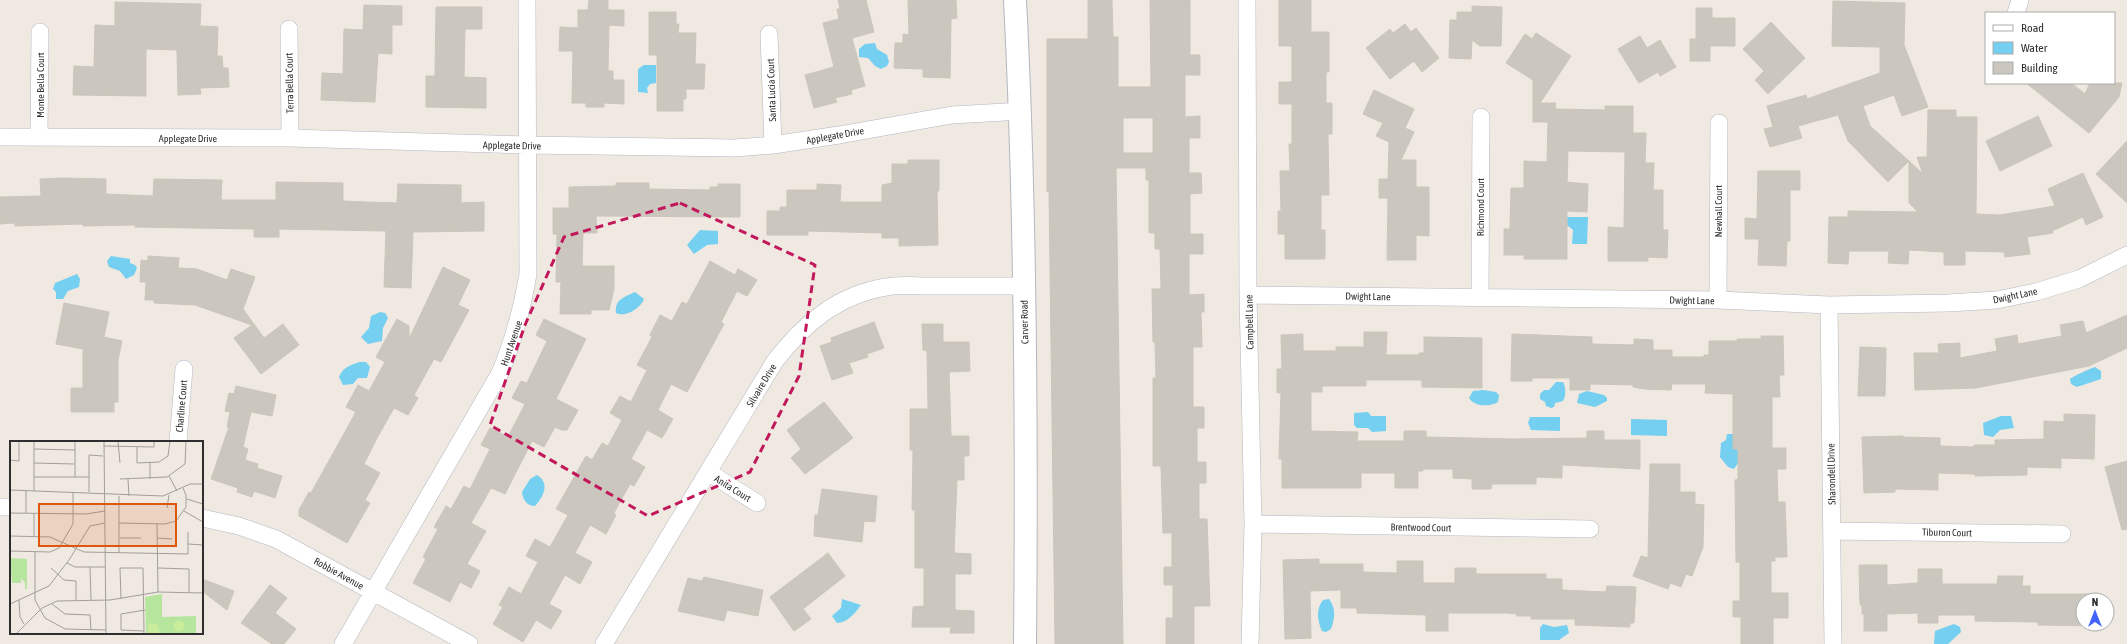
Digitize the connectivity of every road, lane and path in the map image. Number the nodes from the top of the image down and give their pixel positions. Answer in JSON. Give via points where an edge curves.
{"nodes":[{"id":1,"x":527,"y":0,"type":"edge"},
{"id":2,"x":1015,"y":0,"type":"edge"},
{"id":3,"x":1247,"y":0,"type":"edge"},
{"id":4,"x":2020,"y":0,"type":"edge"},
{"id":5,"x":2016,"y":12,"type":"edge"},
{"id":6,"x":289,"y":29,"type":"dead end"},
{"id":7,"x":40,"y":32,"type":"dead end"},
{"id":8,"x":769,"y":34,"type":"dead end"},
{"id":9,"x":1021,"y":112,"type":"junction"},
{"id":10,"x":1481,"y":117,"type":"dead end"},
{"id":11,"x":1719,"y":123,"type":"dead end"},
{"id":12,"x":39,"y":137,"type":"junction"},
{"id":13,"x":0,"y":138,"type":"edge"},
{"id":14,"x":290,"y":138,"type":"junction"},
{"id":15,"x":528,"y":145,"type":"junction"},
{"id":16,"x":773,"y":145,"type":"junction"},
{"id":17,"x":2127,"y":254,"type":"edge"},
{"id":18,"x":1023,"y":286,"type":"junction"},
{"id":19,"x":1248,"y":295,"type":"junction"},
{"id":20,"x":1480,"y":298,"type":"junction"},
{"id":21,"x":1718,"y":300,"type":"junction"},
{"id":22,"x":1829,"y":305,"type":"junction"},
{"id":23,"x":184,"y":369,"type":"dead end"},
{"id":24,"x":178,"y":441,"type":"edge"},
{"id":25,"x":708,"y":472,"type":"junction"},
{"id":26,"x":757,"y":503,"type":"dead end"},
{"id":27,"x":203,"y":518,"type":"edge"},
{"id":28,"x":1252,"y":524,"type":"junction"},
{"id":29,"x":1590,"y":529,"type":"dead end"},
{"id":30,"x":1832,"y":531,"type":"junction"},
{"id":31,"x":2062,"y":534,"type":"dead end"},
{"id":32,"x":374,"y":592,"type":"junction"},
{"id":33,"x":342,"y":644,"type":"edge"},
{"id":34,"x":469,"y":644,"type":"edge"},
{"id":35,"x":604,"y":644,"type":"edge"},
{"id":36,"x":1025,"y":644,"type":"edge"},
{"id":37,"x":1250,"y":644,"type":"edge"},
{"id":38,"x":1833,"y":644,"type":"edge"}],
"edges":[{"from":1,"to":15,"type":"street","name":"Hunt Avenue"},
{"from":2,"to":9,"type":"street","name":"Carver Road"},
{"from":3,"to":19,"type":"street","name":"Campbell Lane"},
{"from":4,"to":5,"type":"street"},
{"from":6,"to":14,"type":"street","name":"Terra Bella Court"},
{"from":7,"to":12,"type":"street","name":"Monte Bella Court"},
{"from":8,"to":16,"type":"street","name":"Santa Lucia Court"},
{"from":9,"to":16,"type":"street","name":"Applegate Drive","via":[[952,115]]},
{"from":9,"to":18,"type":"street","name":"Carver Road"},
{"from":10,"to":20,"type":"street","name":"Richmond Court"},
{"from":11,"to":21,"type":"street","name":"Newhall Court"},
{"from":12,"to":13,"type":"street","name":"Applegate Drive"},
{"from":12,"to":14,"type":"street","name":"Applegate Drive"},
{"from":14,"to":15,"type":"street","name":"Applegate Drive"},
{"from":15,"to":16,"type":"street","name":"Applegate Drive","via":[[735,148]]},
{"from":15,"to":32,"type":"street","name":"Hunt Avenue","via":[[528,274],[512,346],[500,373]]},
{"from":17,"to":22,"type":"street","name":"Dwight Lane","via":[[2079,278],[2036,292],[1997,300]]},
{"from":18,"to":25,"type":"street","name":"Silvaire Drive","via":[[887,286],[861,293],[837,304],[817,316],[795,336],[775,361]]},
{"from":18,"to":36,"type":"street","name":"Carver Road"},
{"from":19,"to":20,"type":"street","name":"Dwight Lane"},
{"from":19,"to":28,"type":"street","name":"Campbell Lane"},
{"from":20,"to":21,"type":"street","name":"Dwight Lane"},
{"from":21,"to":22,"type":"street","name":"Dwight Lane"},
{"from":22,"to":30,"type":"street","name":"Sharondell Drive"},
{"from":23,"to":24,"type":"street","name":"Charline Court"},
{"from":25,"to":26,"type":"street","name":"Anita Court"},
{"from":25,"to":35,"type":"street","name":"Silvaire Drive"},
{"from":27,"to":32,"type":"street","name":"Robbie Avenue","via":[[240,526],[276,539]]},
{"from":28,"to":29,"type":"street","name":"Brentwood Court"},
{"from":28,"to":37,"type":"street","name":"Campbell Lane"},
{"from":30,"to":31,"type":"street","name":"Tiburon Court"},
{"from":30,"to":38,"type":"street","name":"Sharondell Drive"},
{"from":32,"to":33,"type":"street","name":"Hunt Avenue"},
{"from":32,"to":34,"type":"street","name":"Robbie Avenue"}]}
